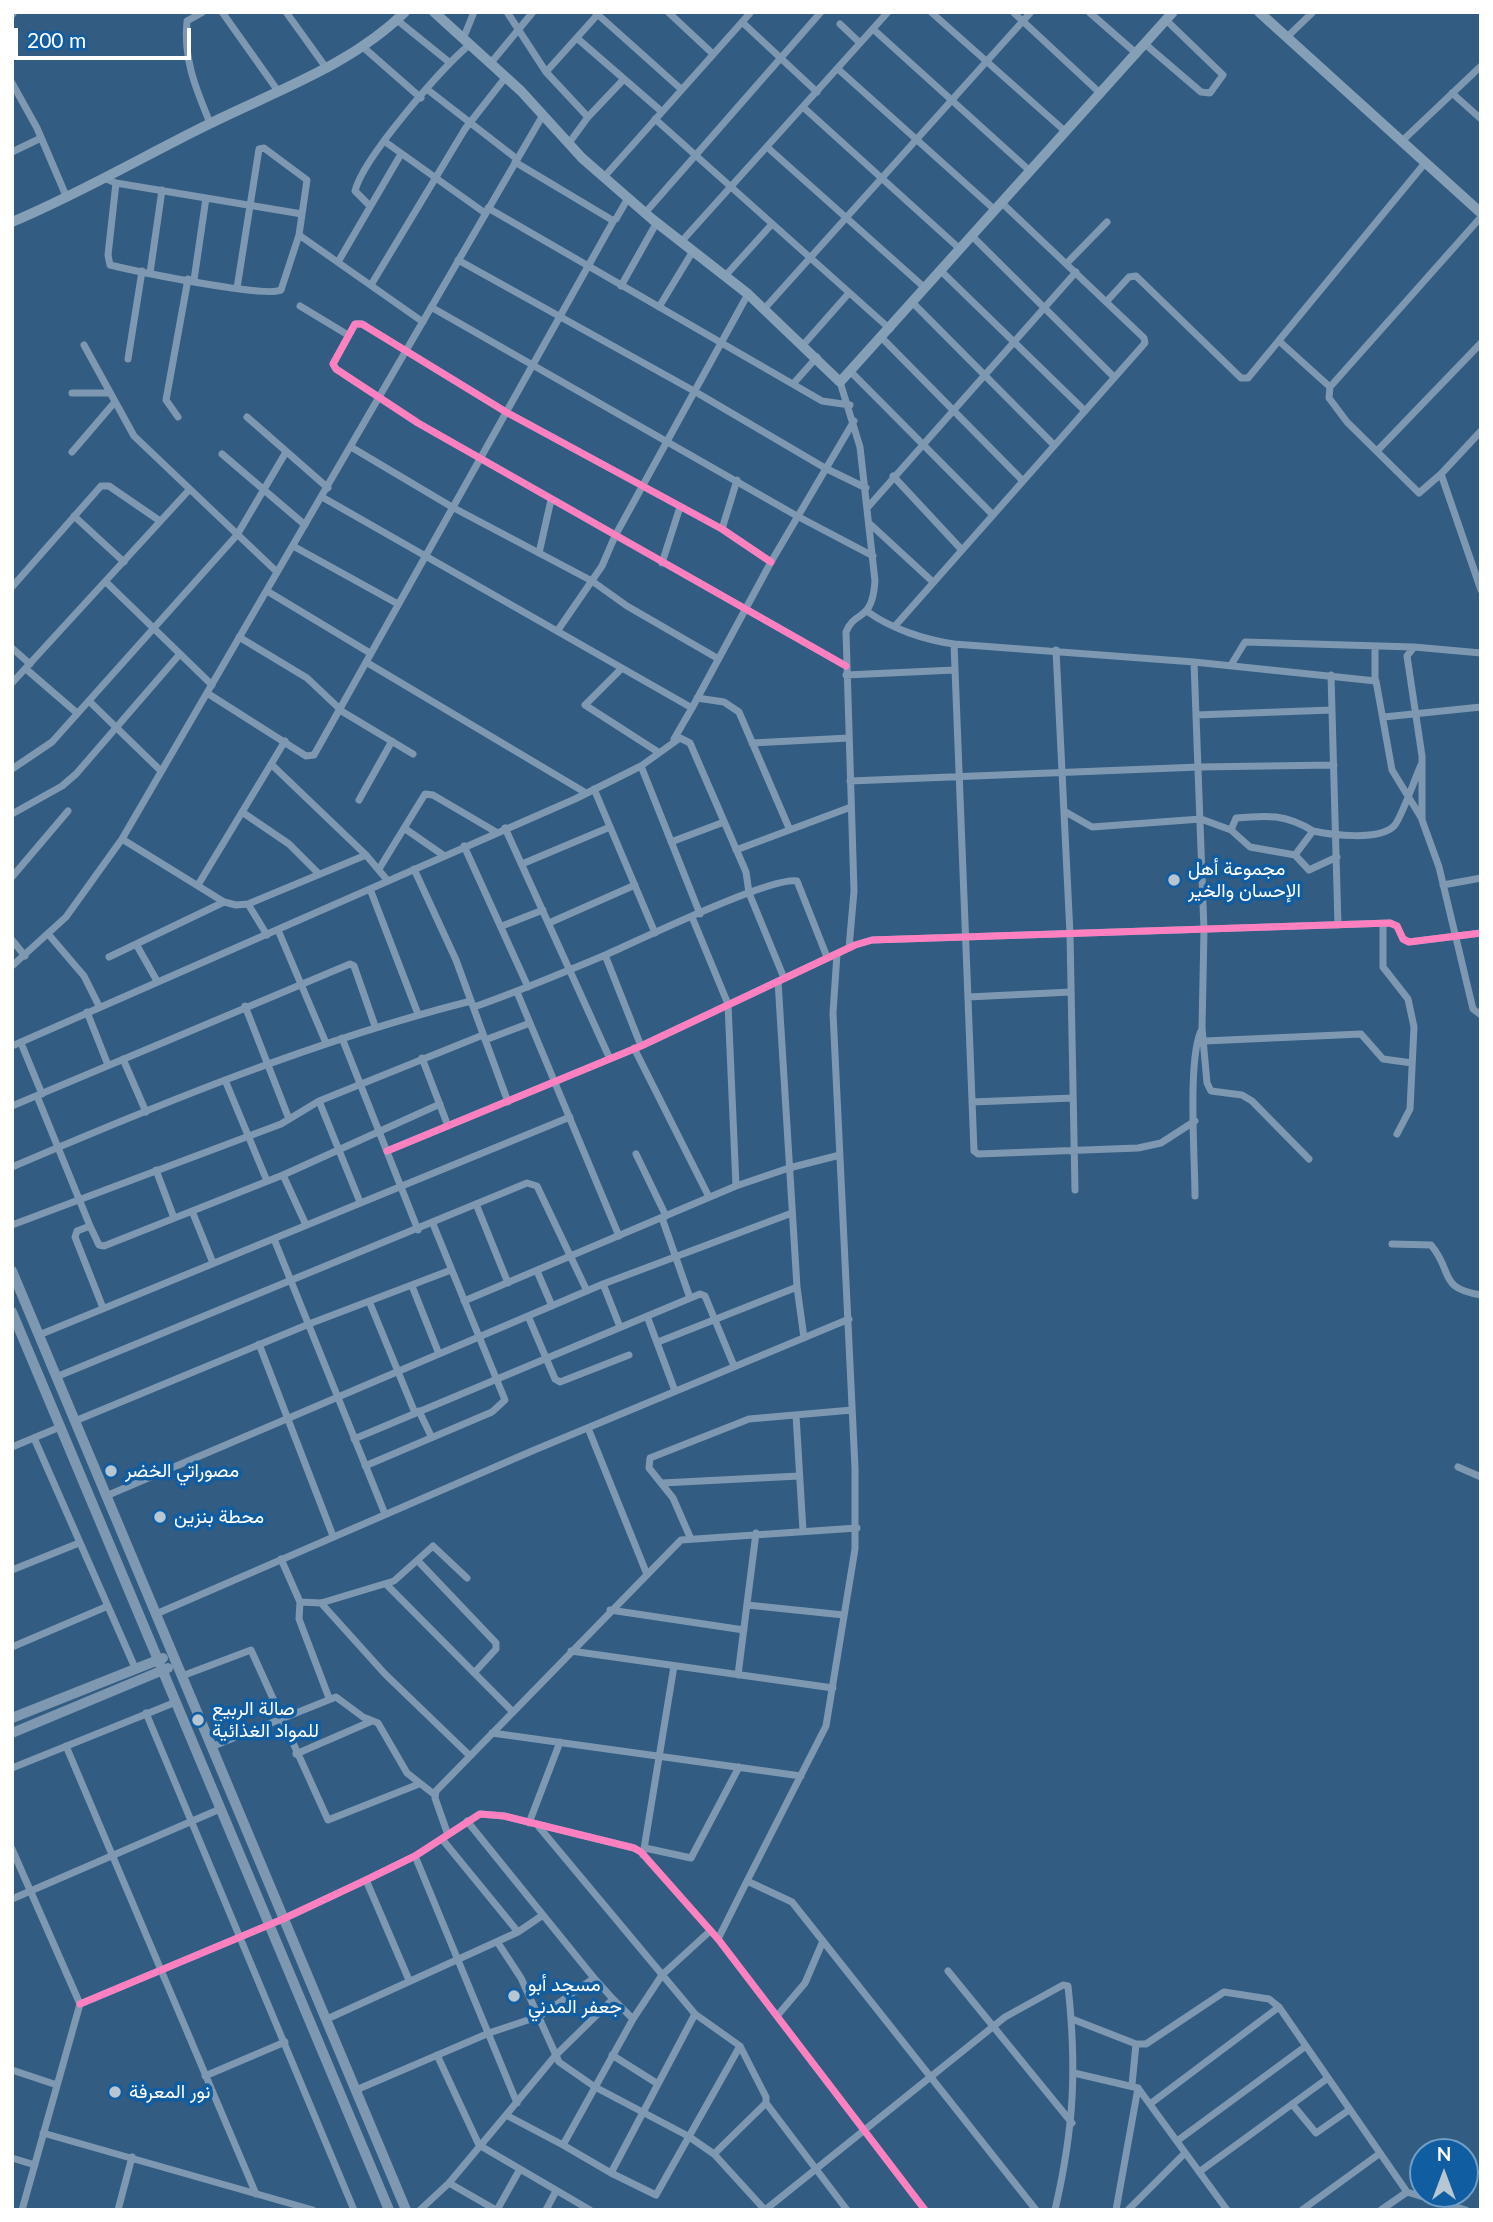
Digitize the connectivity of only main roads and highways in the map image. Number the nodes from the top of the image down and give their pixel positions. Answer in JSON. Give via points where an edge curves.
{"nodes":[{"id":1,"x":12,"y":1271,"type":"edge"},
{"id":2,"x":12,"y":1311,"type":"edge"},
{"id":3,"x":148,"y":1638,"type":"junction"},
{"id":4,"x":172,"y":1654,"type":"junction"},
{"id":5,"x":160,"y":1665,"type":"junction"},
{"id":6,"x":177,"y":1665,"type":"junction"},
{"id":7,"x":139,"y":1672,"type":"junction"},
{"id":8,"x":168,"y":1685,"type":"junction"},
{"id":9,"x":48,"y":1704,"type":"junction"},
{"id":10,"x":53,"y":1716,"type":"junction"},
{"id":11,"x":12,"y":1718,"type":"edge"},
{"id":12,"x":12,"y":1733,"type":"edge"},
{"id":13,"x":389,"y":2210,"type":"edge"},
{"id":14,"x":406,"y":2210,"type":"edge"}],
"edges":[{"from":1,"to":4,"type":"main road"},
{"from":2,"to":3,"type":"main road"},
{"from":3,"to":5,"type":"main road"},
{"from":3,"to":7,"type":"main road"},
{"from":4,"to":5,"type":"main road"},
{"from":4,"to":6,"type":"main road"},
{"from":5,"to":6,"type":"main road"},
{"from":5,"to":7,"type":"main road"},
{"from":5,"to":8,"type":"main road"},
{"from":6,"to":14,"type":"main road"},
{"from":7,"to":8,"type":"main road"},
{"from":7,"to":9,"type":"main road"},
{"from":7,"to":10,"type":"main road"},
{"from":8,"to":13,"type":"main road"},
{"from":9,"to":10,"type":"main road"},
{"from":9,"to":11,"type":"main road"},
{"from":10,"to":12,"type":"main road"}]}
